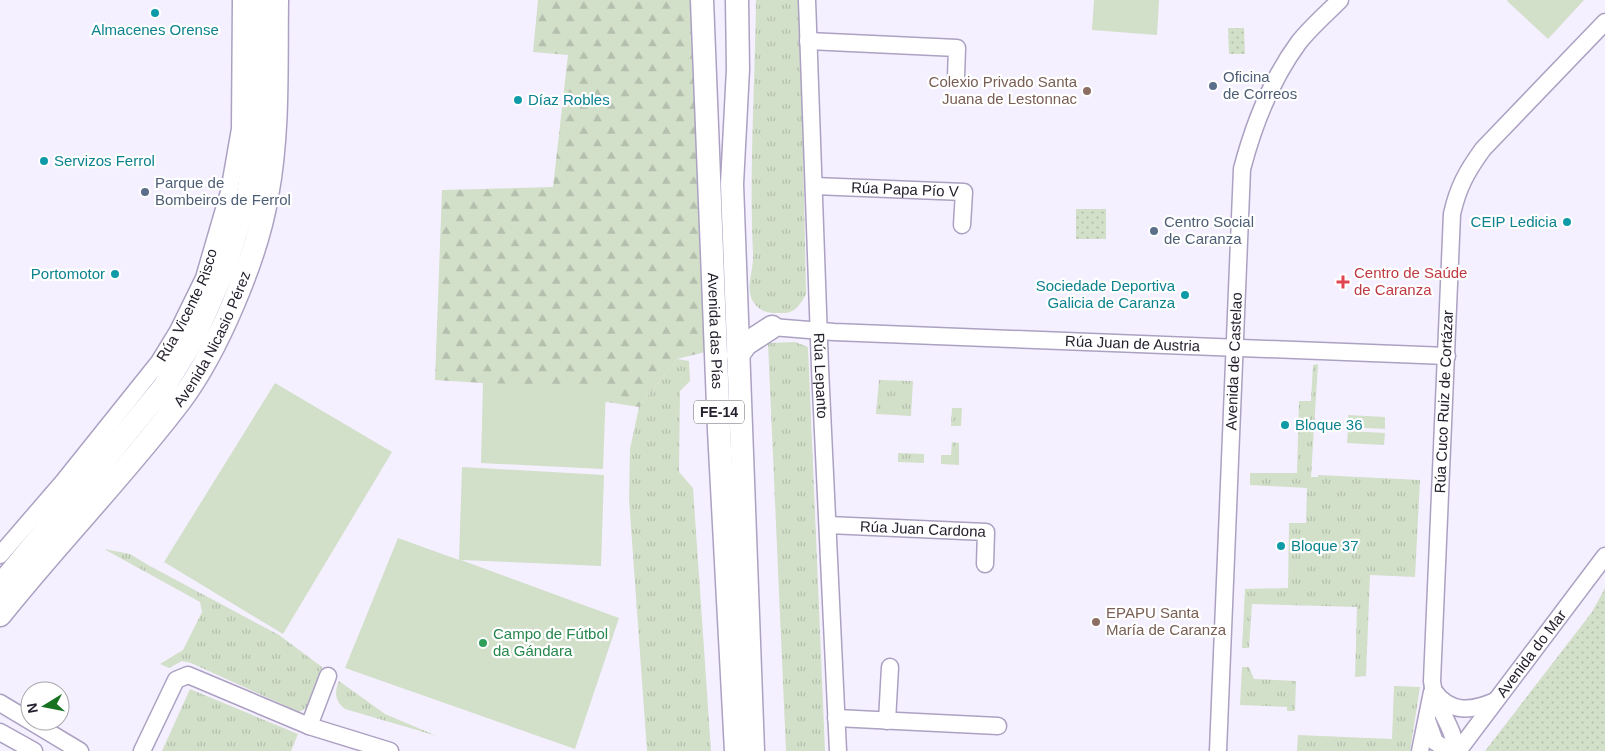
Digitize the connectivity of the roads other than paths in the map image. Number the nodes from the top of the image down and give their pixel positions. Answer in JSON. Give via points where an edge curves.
{"nodes":[{"id":1,"x":241,"y":0,"type":"edge"},
{"id":2,"x":259,"y":0,"type":"edge"},
{"id":3,"x":277,"y":0,"type":"edge"},
{"id":4,"x":702,"y":0,"type":"edge"},
{"id":5,"x":737,"y":0,"type":"edge"},
{"id":6,"x":806,"y":0,"type":"edge"},
{"id":7,"x":1340,"y":0,"type":"edge"},
{"id":8,"x":1605,"y":22,"type":"edge"},
{"id":9,"x":808,"y":41,"type":"junction"},
{"id":10,"x":956,"y":77,"type":"dead end"},
{"id":11,"x":814,"y":186,"type":"junction"},
{"id":12,"x":962,"y":225,"type":"dead end"},
{"id":13,"x":734,"y":305,"type":"junction"},
{"id":14,"x":772,"y":327,"type":"junction"},
{"id":15,"x":818,"y":330,"type":"junction"},
{"id":16,"x":1234,"y":348,"type":"junction"},
{"id":17,"x":738,"y":355,"type":"junction"},
{"id":18,"x":1447,"y":356,"type":"junction"},
{"id":19,"x":828,"y":525,"type":"junction"},
{"id":20,"x":0,"y":555,"type":"edge"},
{"id":21,"x":1605,"y":556,"type":"edge"},
{"id":22,"x":985,"y":564,"type":"dead end"},
{"id":23,"x":0,"y":586,"type":"edge"},
{"id":24,"x":0,"y":615,"type":"edge"},
{"id":25,"x":890,"y":667,"type":"dead end"},
{"id":26,"x":328,"y":676,"type":"dead end"},
{"id":27,"x":1433,"y":689,"type":"junction"},
{"id":28,"x":1495,"y":701,"type":"junction"},
{"id":29,"x":0,"y":703,"type":"edge"},
{"id":30,"x":836,"y":718,"type":"junction"},
{"id":31,"x":1427,"y":720,"type":"junction"},
{"id":32,"x":887,"y":721,"type":"junction"},
{"id":33,"x":309,"y":726,"type":"junction"},
{"id":34,"x":998,"y":726,"type":"dead end"},
{"id":35,"x":0,"y":732,"type":"edge"},
{"id":36,"x":34,"y":751,"type":"edge"},
{"id":37,"x":80,"y":751,"type":"edge"},
{"id":38,"x":142,"y":751,"type":"edge"},
{"id":39,"x":390,"y":751,"type":"edge"},
{"id":40,"x":736,"y":751,"type":"edge"},
{"id":41,"x":753,"y":751,"type":"edge"},
{"id":42,"x":838,"y":751,"type":"edge"},
{"id":43,"x":1218,"y":751,"type":"edge"},
{"id":44,"x":1420,"y":751,"type":"edge"},
{"id":45,"x":1450,"y":751,"type":"edge"},
{"id":46,"x":1457,"y":751,"type":"edge"}],
"edges":[{"from":1,"to":20,"type":"street","name":"Rúa Vicente Risco","via":[[240,130],[229,192],[204,278],[159,362]]},
{"from":2,"to":23,"type":"highway","name":"Avenida Nicasio Pérez","via":[[258,129],[248,193],[226,264],[194,338],[164,387]]},
{"from":3,"to":24,"type":"highway","name":"Avenida Nicasio Pérez","via":[[276,130],[267,198],[247,268],[213,347],[181,400]]},
{"from":4,"to":40,"type":"highway","name":"Avenida das Pías","number":"FE-14"},
{"from":5,"to":13,"type":"highway","name":"Avenida das Pías","number":"FE-14","via":[[738,69],[732,184]]},
{"from":6,"to":9,"type":"street","name":"Rúa Lepanto"},
{"from":7,"to":16,"type":"street","name":"Avenida de Castelao","via":[[1300,41],[1268,95],[1250,140],[1242,169]]},
{"from":8,"to":18,"type":"street","name":"Rúa Cuco Ruiz de Cortázar","via":[[1483,148],[1468,169],[1452,214]]},
{"from":9,"to":10,"type":"street","via":[[958,48]]},
{"from":9,"to":11,"type":"street","name":"Rúa Lepanto"},
{"from":11,"to":12,"type":"street","name":"Rúa Papa Pío V","via":[[964,192]]},
{"from":11,"to":15,"type":"street","name":"Rúa Lepanto"},
{"from":13,"to":14,"type":"highway"},
{"from":13,"to":17,"type":"highway","name":"Avenida das Pías","number":"FE-14"},
{"from":14,"to":15,"type":"street","name":"Rúa Juan de Austria"},
{"from":14,"to":17,"type":"highway","via":[[746,344]]},
{"from":15,"to":16,"type":"street","name":"Rúa Juan de Austria"},
{"from":15,"to":19,"type":"street","name":"Rúa Lepanto"},
{"from":16,"to":18,"type":"street","name":"Rúa Juan de Austria"},
{"from":16,"to":43,"type":"street","name":"Avenida de Castelao"},
{"from":17,"to":41,"type":"highway","name":"Avenida das Pías","number":"FE-14"},
{"from":18,"to":27,"type":"street","name":"Rúa Cuco Ruiz de Cortázar"},
{"from":19,"to":22,"type":"street","name":"Rúa Juan Cardona","via":[[986,532]]},
{"from":19,"to":30,"type":"street","name":"Rúa Lepanto"},
{"from":21,"to":28,"type":"street","name":"Avenida do Mar"},
{"from":25,"to":32,"type":"street"},
{"from":26,"to":33,"type":"street"},
{"from":27,"to":28,"type":"street","via":[[1446,704],[1457,708],[1481,707]]},
{"from":27,"to":31,"type":"street"},
{"from":27,"to":46,"type":"street"},
{"from":28,"to":46,"type":"street","name":"Avenida do Mar"},
{"from":29,"to":37,"type":"street"},
{"from":30,"to":32,"type":"street"},
{"from":30,"to":42,"type":"street","name":"Rúa Lepanto"},
{"from":31,"to":44,"type":"street"},
{"from":31,"to":45,"type":"street","via":[[1435,742]]},
{"from":32,"to":34,"type":"street"},
{"from":33,"to":38,"type":"street","via":[[188,675],[176,680]]},
{"from":33,"to":39,"type":"street"},
{"from":35,"to":36,"type":"street"}]}
